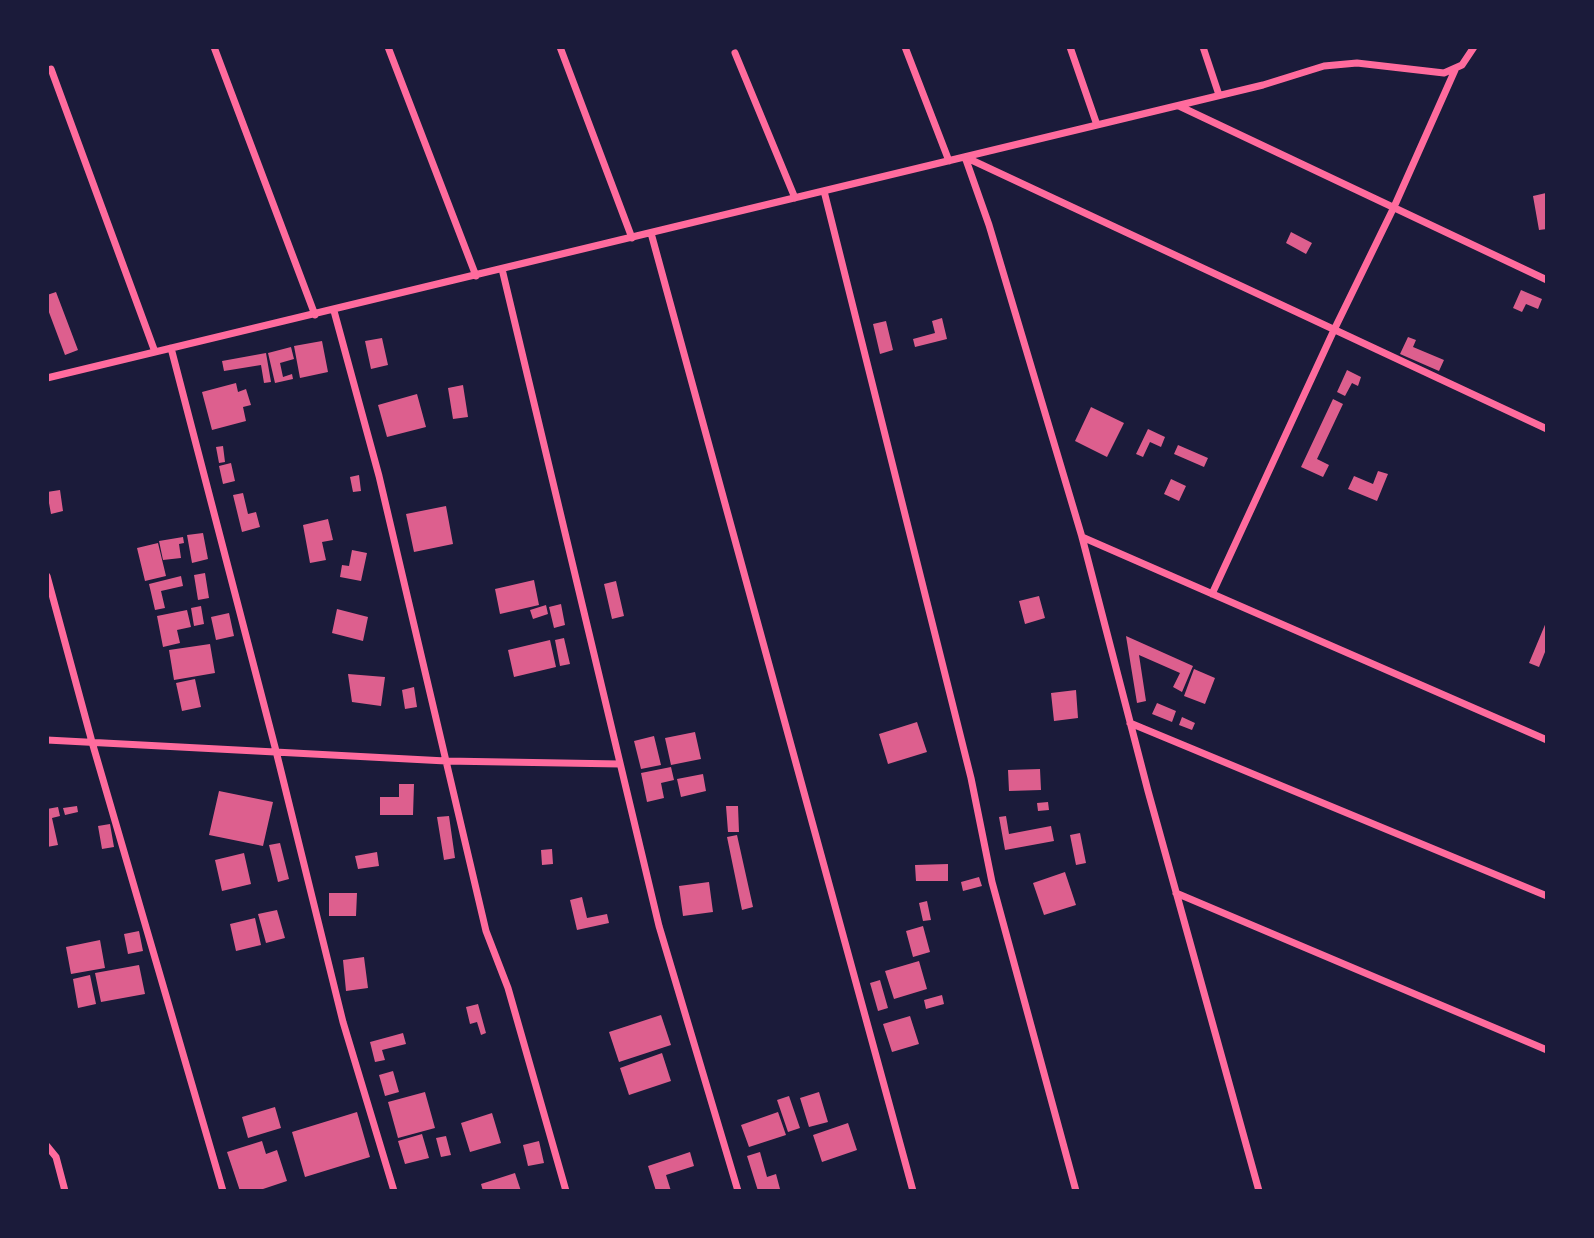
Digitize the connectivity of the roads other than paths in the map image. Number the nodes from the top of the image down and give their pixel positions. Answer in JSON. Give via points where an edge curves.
{"nodes":[{"id":1,"x":214,"y":47,"type":"edge"},
{"id":2,"x":388,"y":47,"type":"edge"},
{"id":3,"x":561,"y":47,"type":"edge"},
{"id":4,"x":905,"y":47,"type":"edge"},
{"id":5,"x":1070,"y":47,"type":"edge"},
{"id":6,"x":1203,"y":47,"type":"edge"},
{"id":7,"x":1474,"y":47,"type":"edge"},
{"id":8,"x":735,"y":53,"type":"dead end"},
{"id":9,"x":51,"y":69,"type":"dead end"},
{"id":10,"x":1455,"y":70,"type":"junction"},
{"id":11,"x":1219,"y":95,"type":"junction"},
{"id":12,"x":1178,"y":105,"type":"junction"},
{"id":13,"x":1097,"y":125,"type":"junction"},
{"id":14,"x":965,"y":157,"type":"junction"},
{"id":15,"x":949,"y":161,"type":"junction"},
{"id":16,"x":824,"y":191,"type":"junction"},
{"id":17,"x":795,"y":198,"type":"junction"},
{"id":18,"x":1394,"y":208,"type":"junction"},
{"id":19,"x":651,"y":233,"type":"junction"},
{"id":20,"x":632,"y":238,"type":"junction"},
{"id":21,"x":502,"y":269,"type":"junction"},
{"id":22,"x":476,"y":276,"type":"junction"},
{"id":23,"x":1547,"y":280,"type":"edge"},
{"id":24,"x":334,"y":310,"type":"junction"},
{"id":25,"x":315,"y":315,"type":"junction"},
{"id":26,"x":1334,"y":330,"type":"junction"},
{"id":27,"x":171,"y":348,"type":"junction"},
{"id":28,"x":155,"y":352,"type":"junction"},
{"id":29,"x":47,"y":378,"type":"edge"},
{"id":30,"x":1547,"y":429,"type":"edge"},
{"id":31,"x":1083,"y":537,"type":"junction"},
{"id":32,"x":47,"y":576,"type":"edge"},
{"id":33,"x":1212,"y":594,"type":"junction"},
{"id":34,"x":1130,"y":723,"type":"junction"},
{"id":35,"x":47,"y":740,"type":"edge"},
{"id":36,"x":1547,"y":740,"type":"edge"},
{"id":37,"x":92,"y":742,"type":"junction"},
{"id":38,"x":276,"y":751,"type":"junction"},
{"id":39,"x":446,"y":761,"type":"junction"},
{"id":40,"x":620,"y":764,"type":"junction"},
{"id":41,"x":1176,"y":893,"type":"junction"},
{"id":42,"x":1547,"y":896,"type":"edge"},
{"id":43,"x":1547,"y":1050,"type":"edge"},
{"id":44,"x":47,"y":1146,"type":"edge"},
{"id":45,"x":65,"y":1191,"type":"edge"},
{"id":46,"x":223,"y":1191,"type":"edge"},
{"id":47,"x":394,"y":1191,"type":"edge"},
{"id":48,"x":566,"y":1191,"type":"edge"},
{"id":49,"x":738,"y":1191,"type":"edge"},
{"id":50,"x":913,"y":1191,"type":"edge"},
{"id":51,"x":1076,"y":1191,"type":"edge"},
{"id":52,"x":1259,"y":1191,"type":"edge"}],
"edges":[{"from":1,"to":25,"type":"street"},
{"from":2,"to":22,"type":"street"},
{"from":3,"to":20,"type":"street"},
{"from":4,"to":15,"type":"street"},
{"from":5,"to":13,"type":"street"},
{"from":6,"to":11,"type":"street"},
{"from":7,"to":10,"type":"street"},
{"from":8,"to":17,"type":"street"},
{"from":9,"to":28,"type":"street"},
{"from":10,"to":11,"type":"street","via":[[1411,71],[1357,63],[1324,66]]},
{"from":10,"to":18,"type":"street"},
{"from":11,"to":12,"type":"street"},
{"from":12,"to":13,"type":"street"},
{"from":12,"to":18,"type":"street"},
{"from":13,"to":14,"type":"street"},
{"from":14,"to":15,"type":"street"},
{"from":14,"to":26,"type":"street"},
{"from":14,"to":31,"type":"street"},
{"from":15,"to":16,"type":"street"},
{"from":16,"to":17,"type":"street"},
{"from":16,"to":51,"type":"street","via":[[971,778],[992,882]]},
{"from":17,"to":19,"type":"street"},
{"from":18,"to":23,"type":"street"},
{"from":18,"to":26,"type":"street"},
{"from":19,"to":20,"type":"street"},
{"from":19,"to":50,"type":"street"},
{"from":20,"to":21,"type":"street"},
{"from":21,"to":22,"type":"street"},
{"from":21,"to":40,"type":"street"},
{"from":22,"to":24,"type":"street"},
{"from":24,"to":25,"type":"street"},
{"from":24,"to":39,"type":"street","via":[[379,476]]},
{"from":25,"to":27,"type":"street"},
{"from":26,"to":30,"type":"street"},
{"from":26,"to":33,"type":"street"},
{"from":27,"to":28,"type":"street"},
{"from":27,"to":38,"type":"street"},
{"from":28,"to":29,"type":"street"},
{"from":31,"to":33,"type":"street"},
{"from":31,"to":34,"type":"street"},
{"from":32,"to":37,"type":"street"},
{"from":33,"to":36,"type":"street"},
{"from":34,"to":41,"type":"street"},
{"from":34,"to":42,"type":"street"},
{"from":35,"to":37,"type":"street"},
{"from":37,"to":38,"type":"street"},
{"from":37,"to":46,"type":"street"},
{"from":38,"to":39,"type":"street"},
{"from":38,"to":47,"type":"street","via":[[343,1022]]},
{"from":39,"to":40,"type":"street"},
{"from":39,"to":48,"type":"street","via":[[486,931],[508,988]]},
{"from":40,"to":49,"type":"street","via":[[659,926]]},
{"from":41,"to":43,"type":"street"},
{"from":41,"to":52,"type":"street"},
{"from":44,"to":45,"type":"street","via":[[56,1157]]}]}
